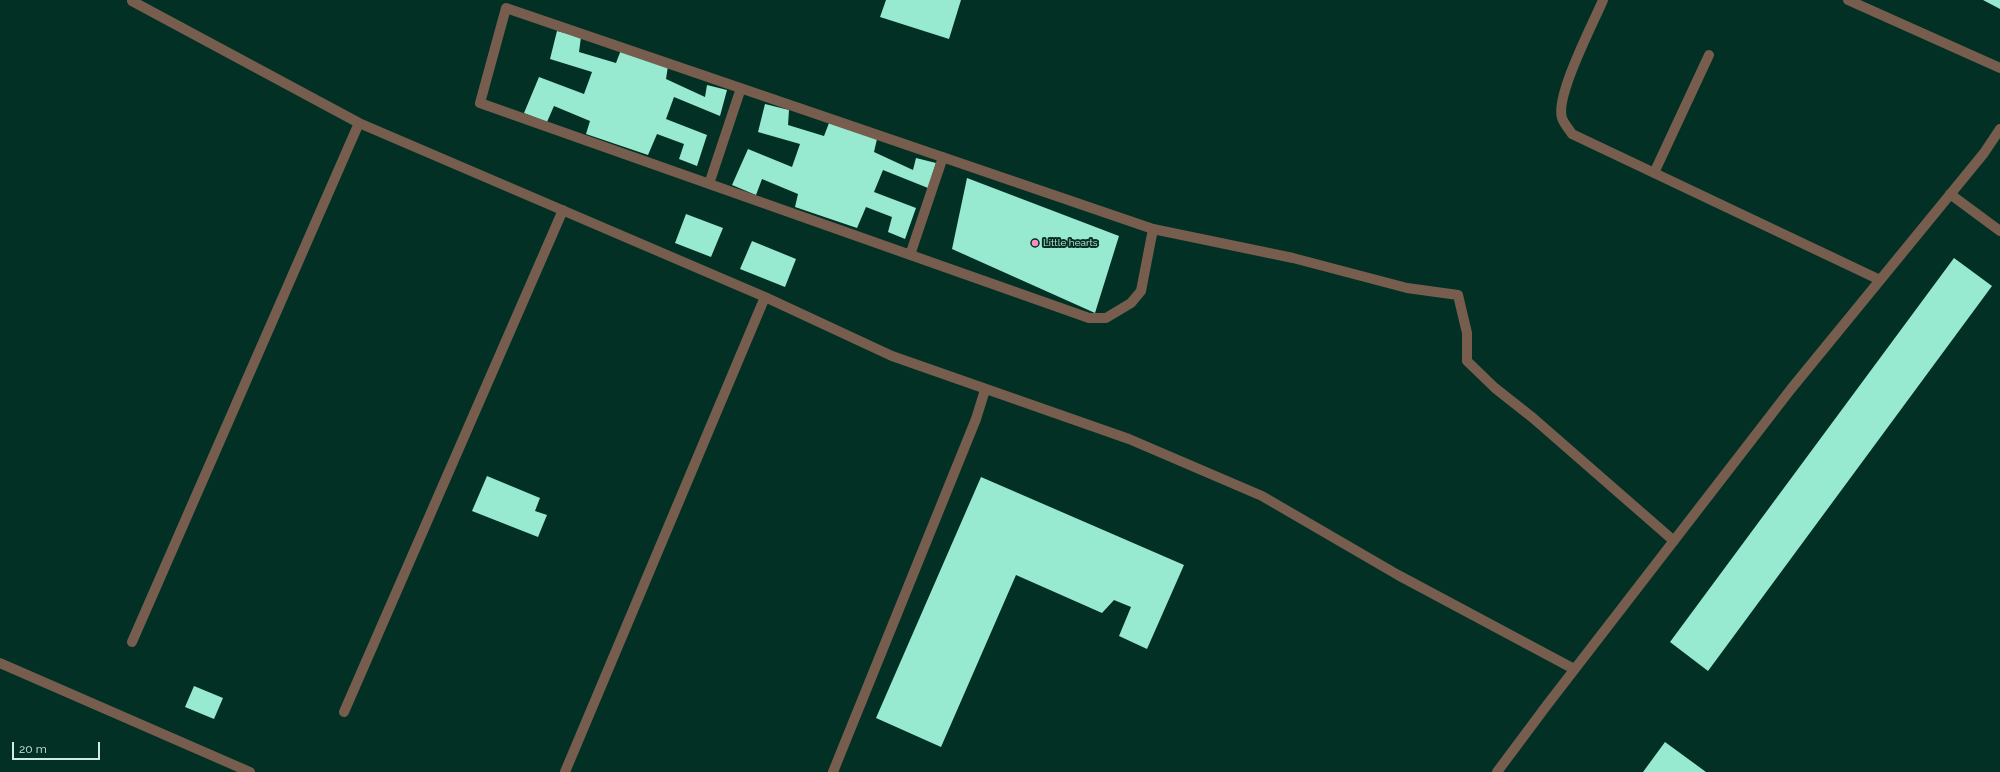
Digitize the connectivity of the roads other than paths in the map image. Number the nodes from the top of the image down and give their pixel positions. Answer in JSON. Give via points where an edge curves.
{"nodes":[{"id":1,"x":1603,"y":0,"type":"edge"},
{"id":2,"x":1848,"y":0,"type":"edge"},
{"id":3,"x":132,"y":1,"type":"dead end"},
{"id":4,"x":1709,"y":55,"type":"dead end"},
{"id":5,"x":2000,"y":68,"type":"edge"},
{"id":6,"x":741,"y":88,"type":"junction"},
{"id":7,"x":359,"y":123,"type":"junction"},
{"id":8,"x":2000,"y":129,"type":"edge"},
{"id":9,"x":943,"y":157,"type":"junction"},
{"id":10,"x":1654,"y":173,"type":"junction"},
{"id":11,"x":709,"y":184,"type":"junction"},
{"id":12,"x":1950,"y":194,"type":"junction"},
{"id":13,"x":563,"y":210,"type":"junction"},
{"id":14,"x":1153,"y":229,"type":"junction"},
{"id":15,"x":2000,"y":231,"type":"edge"},
{"id":16,"x":910,"y":255,"type":"junction"},
{"id":17,"x":1880,"y":280,"type":"junction"},
{"id":18,"x":765,"y":297,"type":"junction"},
{"id":19,"x":985,"y":390,"type":"junction"},
{"id":20,"x":1674,"y":541,"type":"junction"},
{"id":21,"x":132,"y":642,"type":"dead end"},
{"id":22,"x":0,"y":664,"type":"edge"},
{"id":23,"x":1574,"y":670,"type":"junction"},
{"id":24,"x":344,"y":712,"type":"dead end"},
{"id":25,"x":250,"y":772,"type":"edge"},
{"id":26,"x":565,"y":772,"type":"edge"},
{"id":27,"x":833,"y":772,"type":"edge"},
{"id":28,"x":1497,"y":772,"type":"edge"}],
"edges":[{"from":1,"to":10,"type":"street","via":[[1566,86],[1561,106],[1562,119],[1572,134]]},
{"from":2,"to":5,"type":"street"},
{"from":3,"to":7,"type":"street"},
{"from":4,"to":10,"type":"street"},
{"from":6,"to":9,"type":"street"},
{"from":6,"to":11,"type":"street"},
{"from":6,"to":11,"type":"street","via":[[506,8],[480,103]]},
{"from":7,"to":13,"type":"street"},
{"from":7,"to":21,"type":"street"},
{"from":8,"to":12,"type":"street"},
{"from":9,"to":14,"type":"street"},
{"from":9,"to":16,"type":"street"},
{"from":10,"to":17,"type":"street"},
{"from":11,"to":16,"type":"street"},
{"from":12,"to":15,"type":"street"},
{"from":12,"to":17,"type":"street"},
{"from":13,"to":18,"type":"street"},
{"from":13,"to":24,"type":"street"},
{"from":14,"to":16,"type":"street","via":[[1141,290],[1125,308],[1097,320]]},
{"from":14,"to":20,"type":"street","via":[[1293,258],[1407,288],[1458,295],[1466,333],[1467,361],[1495,388],[1545,428]]},
{"from":17,"to":20,"type":"street","via":[[1791,389]]},
{"from":18,"to":19,"type":"street","via":[[892,356]]},
{"from":18,"to":26,"type":"street"},
{"from":19,"to":23,"type":"street","via":[[1129,439],[1262,496],[1398,575]]},
{"from":19,"to":27,"type":"street","via":[[976,419]]},
{"from":20,"to":23,"type":"street"},
{"from":22,"to":25,"type":"street"},
{"from":23,"to":28,"type":"street"}]}
